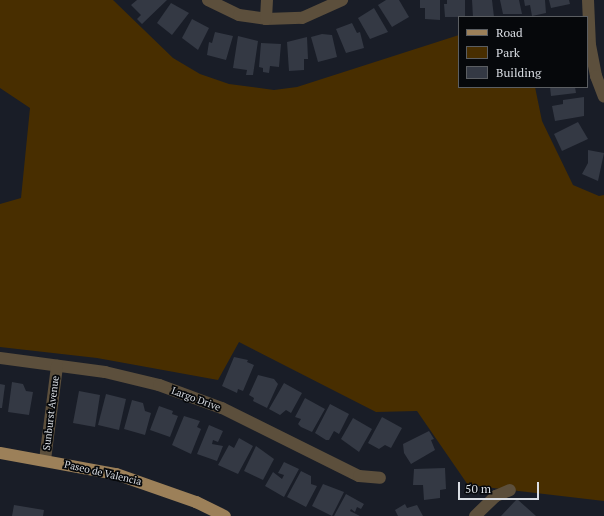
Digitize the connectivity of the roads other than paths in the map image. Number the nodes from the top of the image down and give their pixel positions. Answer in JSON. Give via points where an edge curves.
{"nodes":[{"id":1,"x":208,"y":0,"type":"edge"},
{"id":2,"x":267,"y":0,"type":"edge"},
{"id":3,"x":342,"y":0,"type":"edge"},
{"id":4,"x":588,"y":0,"type":"edge"},
{"id":5,"x":266,"y":19,"type":"junction"},
{"id":6,"x":604,"y":97,"type":"edge"},
{"id":7,"x":0,"y":358,"type":"edge"},
{"id":8,"x":57,"y":366,"type":"junction"},
{"id":9,"x":0,"y":454,"type":"edge"},
{"id":10,"x":45,"y":460,"type":"junction"},
{"id":11,"x":380,"y":478,"type":"dead end"},
{"id":12,"x":510,"y":490,"type":"dead end"},
{"id":13,"x":224,"y":516,"type":"edge"},
{"id":14,"x":476,"y":516,"type":"edge"}],
"edges":[{"from":1,"to":5,"type":"street","via":[[239,15]]},
{"from":2,"to":5,"type":"street"},
{"from":3,"to":5,"type":"street","via":[[302,18]]},
{"from":4,"to":6,"type":"street","via":[[590,45],[596,76]]},
{"from":7,"to":8,"type":"street","name":"Largo Drive"},
{"from":8,"to":10,"type":"street","name":"Sunburst Avenue"},
{"from":8,"to":11,"type":"street","name":"Largo Drive","via":[[105,372],[159,385],[222,408],[359,476]]},
{"from":9,"to":10,"type":"main road","name":"Paseo de Valencia"},
{"from":10,"to":13,"type":"main road","name":"Paseo de Valencia","via":[[116,474],[150,484]]},
{"from":12,"to":14,"type":"street","via":[[496,496]]}]}
